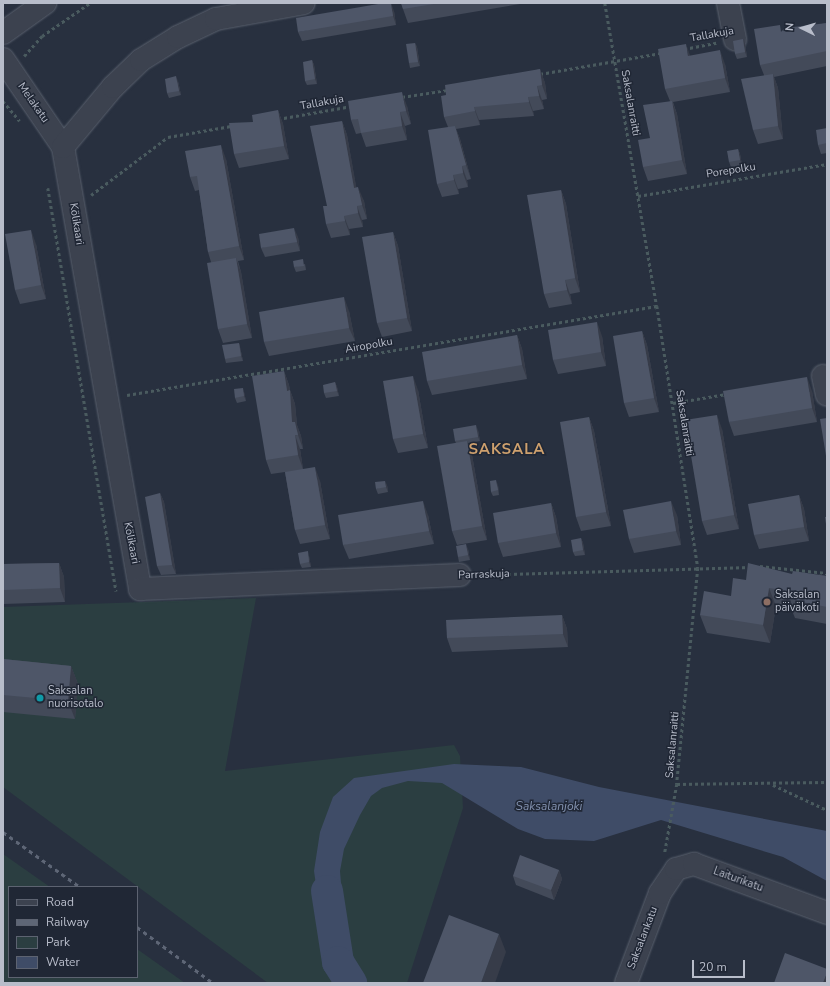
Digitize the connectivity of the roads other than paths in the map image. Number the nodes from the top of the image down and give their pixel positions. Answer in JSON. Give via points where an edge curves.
{"nodes":[{"id":1,"x":45,"y":3,"type":"edge"},
{"id":2,"x":304,"y":3,"type":"edge"},
{"id":3,"x":728,"y":3,"type":"edge"},
{"id":4,"x":3,"y":33,"type":"edge"},
{"id":5,"x":735,"y":39,"type":"edge"},
{"id":6,"x":6,"y":63,"type":"edge"},
{"id":7,"x":64,"y":147,"type":"junction"},
{"id":8,"x":460,"y":575,"type":"road end"},
{"id":9,"x":140,"y":589,"type":"joint"},
{"id":10,"x":660,"y":893,"type":"joint"},
{"id":11,"x":827,"y":913,"type":"edge"},
{"id":12,"x":626,"y":983,"type":"edge"}],
"edges":[{"from":1,"to":4,"type":"street"},
{"from":2,"to":7,"type":"street","via":[[216,20],[178,37],[141,60],[113,87]]},
{"from":3,"to":5,"type":"street"},
{"from":6,"to":7,"type":"street","name":"Melakatu"},
{"from":7,"to":9,"type":"street","name":"Kölikaari","via":[[106,404]]},
{"from":8,"to":9,"type":"street","name":"Parraskuja"},
{"from":10,"to":11,"type":"street","name":"Laiturikatu","via":[[676,869],[694,864]]},
{"from":10,"to":12,"type":"street","name":"Saksalankatu"}]}
